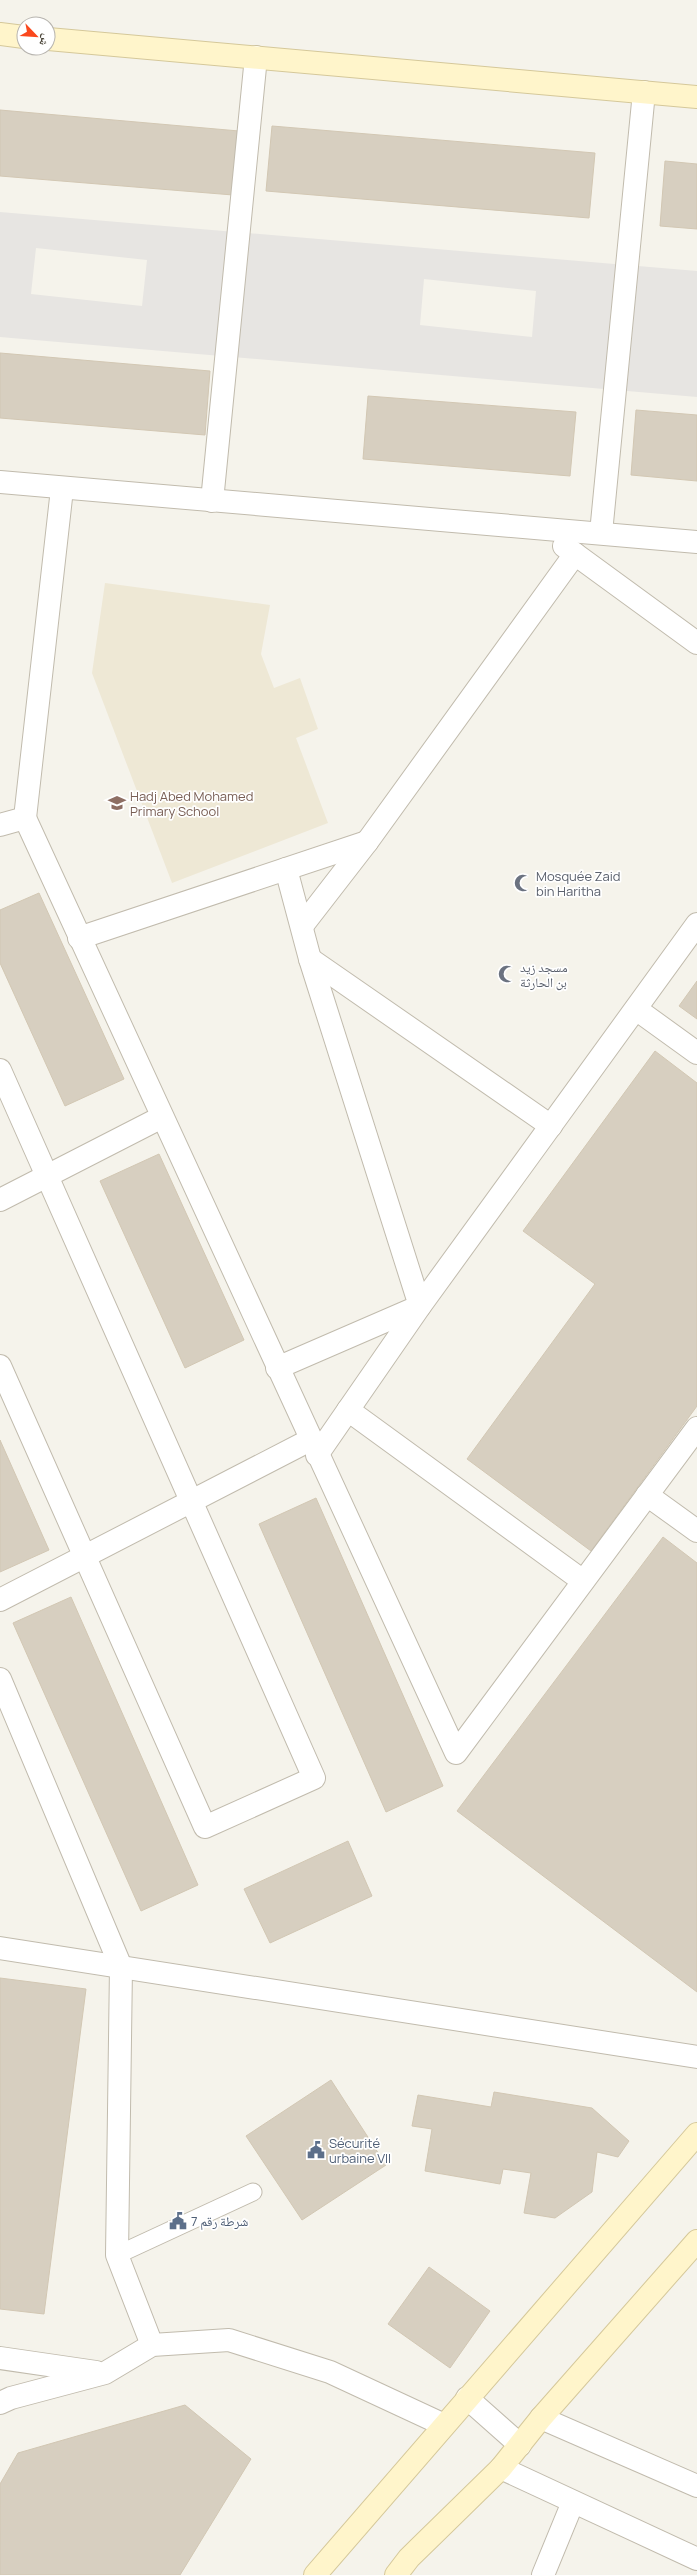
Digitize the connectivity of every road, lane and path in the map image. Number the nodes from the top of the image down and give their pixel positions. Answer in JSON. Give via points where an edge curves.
{"nodes":[{"id":1,"x":0,"y":34,"type":"edge"},
{"id":2,"x":16,"y":36,"type":"edge"},
{"id":3,"x":56,"y":40,"type":"edge"},
{"id":4,"x":256,"y":58,"type":"junction"},
{"id":5,"x":644,"y":92,"type":"junction"},
{"id":6,"x":697,"y":97,"type":"edge"},
{"id":7,"x":0,"y":482,"type":"edge"},
{"id":8,"x":62,"y":489,"type":"junction"},
{"id":9,"x":212,"y":501,"type":"junction"},
{"id":10,"x":539,"y":528,"type":"junction"},
{"id":11,"x":601,"y":533,"type":"junction"},
{"id":12,"x":697,"y":542,"type":"edge"},
{"id":13,"x":575,"y":554,"type":"junction"},
{"id":14,"x":697,"y":643,"type":"edge"},
{"id":15,"x":24,"y":818,"type":"junction"},
{"id":16,"x":0,"y":825,"type":"edge"},
{"id":17,"x":367,"y":842,"type":"junction"},
{"id":18,"x":286,"y":869,"type":"junction"},
{"id":19,"x":697,"y":924,"type":"edge"},
{"id":20,"x":302,"y":926,"type":"junction"},
{"id":21,"x":79,"y":938,"type":"junction"},
{"id":22,"x":310,"y":958,"type":"junction"},
{"id":23,"x":636,"y":1009,"type":"junction"},
{"id":24,"x":697,"y":1053,"type":"edge"},
{"id":25,"x":0,"y":1070,"type":"edge"},
{"id":26,"x":162,"y":1117,"type":"junction"},
{"id":27,"x":551,"y":1126,"type":"junction"},
{"id":28,"x":48,"y":1177,"type":"junction"},
{"id":29,"x":0,"y":1200,"type":"edge"},
{"id":30,"x":420,"y":1306,"type":"junction"},
{"id":31,"x":0,"y":1366,"type":"edge"},
{"id":32,"x":277,"y":1368,"type":"junction"},
{"id":33,"x":348,"y":1410,"type":"junction"},
{"id":34,"x":697,"y":1428,"type":"edge"},
{"id":35,"x":314,"y":1447,"type":"junction"},
{"id":36,"x":647,"y":1495,"type":"junction"},
{"id":37,"x":191,"y":1501,"type":"junction"},
{"id":38,"x":697,"y":1531,"type":"edge"},
{"id":39,"x":84,"y":1557,"type":"junction"},
{"id":40,"x":583,"y":1581,"type":"junction"},
{"id":41,"x":0,"y":1600,"type":"edge"},
{"id":42,"x":0,"y":1679,"type":"edge"},
{"id":43,"x":0,"y":1948,"type":"edge"},
{"id":44,"x":121,"y":1967,"type":"junction"},
{"id":45,"x":697,"y":2057,"type":"edge"},
{"id":46,"x":697,"y":2134,"type":"edge"},
{"id":47,"x":253,"y":2192,"type":"dead end"},
{"id":48,"x":697,"y":2241,"type":"edge"},
{"id":49,"x":117,"y":2255,"type":"junction"},
{"id":50,"x":152,"y":2345,"type":"junction"},
{"id":51,"x":0,"y":2358,"type":"edge"},
{"id":52,"x":105,"y":2373,"type":"junction"},
{"id":53,"x":468,"y":2398,"type":"junction"},
{"id":54,"x":4,"y":2406,"type":"edge"},
{"id":55,"x":541,"y":2418,"type":"junction"},
{"id":56,"x":444,"y":2425,"type":"junction"},
{"id":57,"x":520,"y":2445,"type":"junction"},
{"id":58,"x":501,"y":2468,"type":"junction"},
{"id":59,"x":697,"y":2486,"type":"edge"},
{"id":60,"x":573,"y":2502,"type":"junction"},
{"id":61,"x":694,"y":2564,"type":"edge"},
{"id":62,"x":316,"y":2575,"type":"edge"},
{"id":63,"x":396,"y":2575,"type":"edge"},
{"id":64,"x":543,"y":2575,"type":"edge"}],
"edges":[{"from":1,"to":2,"type":"main road"},
{"from":3,"to":4,"type":"main road"},
{"from":4,"to":5,"type":"main road"},
{"from":4,"to":9,"type":"street"},
{"from":5,"to":6,"type":"main road"},
{"from":5,"to":11,"type":"street"},
{"from":7,"to":8,"type":"street"},
{"from":8,"to":9,"type":"street"},
{"from":8,"to":15,"type":"street"},
{"from":9,"to":10,"type":"street"},
{"from":10,"to":11,"type":"street"},
{"from":10,"to":13,"type":"street"},
{"from":11,"to":12,"type":"street"},
{"from":13,"to":14,"type":"street"},
{"from":13,"to":17,"type":"street"},
{"from":15,"to":16,"type":"street"},
{"from":15,"to":21,"type":"street"},
{"from":17,"to":18,"type":"street"},
{"from":17,"to":20,"type":"street"},
{"from":18,"to":20,"type":"street"},
{"from":18,"to":21,"type":"street"},
{"from":19,"to":23,"type":"street"},
{"from":20,"to":22,"type":"street"},
{"from":21,"to":26,"type":"street"},
{"from":22,"to":27,"type":"street"},
{"from":22,"to":30,"type":"street"},
{"from":23,"to":24,"type":"street"},
{"from":23,"to":27,"type":"street"},
{"from":25,"to":28,"type":"street"},
{"from":26,"to":28,"type":"street"},
{"from":26,"to":32,"type":"street"},
{"from":27,"to":30,"type":"street"},
{"from":28,"to":29,"type":"street"},
{"from":28,"to":37,"type":"street"},
{"from":30,"to":32,"type":"street"},
{"from":30,"to":33,"type":"street"},
{"from":31,"to":39,"type":"street"},
{"from":32,"to":35,"type":"street"},
{"from":33,"to":35,"type":"street"},
{"from":33,"to":40,"type":"street"},
{"from":34,"to":36,"type":"street"},
{"from":35,"to":37,"type":"street"},
{"from":35,"to":40,"type":"street","via":[[456,1753]]},
{"from":36,"to":38,"type":"street"},
{"from":36,"to":40,"type":"street"},
{"from":37,"to":39,"type":"street"},
{"from":37,"to":39,"type":"street","via":[[314,1778],[205,1827]]},
{"from":39,"to":41,"type":"street"},
{"from":42,"to":44,"type":"street"},
{"from":43,"to":44,"type":"street"},
{"from":44,"to":45,"type":"street"},
{"from":44,"to":49,"type":"street"},
{"from":46,"to":53,"type":"main road"},
{"from":47,"to":49,"type":"lane"},
{"from":48,"to":55,"type":"main road"},
{"from":49,"to":50,"type":"street"},
{"from":50,"to":52,"type":"street"},
{"from":50,"to":56,"type":"street","via":[[229,2340],[330,2372]]},
{"from":51,"to":52,"type":"street"},
{"from":52,"to":54,"type":"street"},
{"from":53,"to":56,"type":"main road"},
{"from":53,"to":57,"type":"street"},
{"from":55,"to":57,"type":"main road"},
{"from":55,"to":59,"type":"street"},
{"from":56,"to":62,"type":"main road"},
{"from":57,"to":58,"type":"main road"},
{"from":58,"to":60,"type":"street"},
{"from":58,"to":63,"type":"main road","via":[[409,2558]]},
{"from":60,"to":61,"type":"street"},
{"from":60,"to":64,"type":"street"}]}
